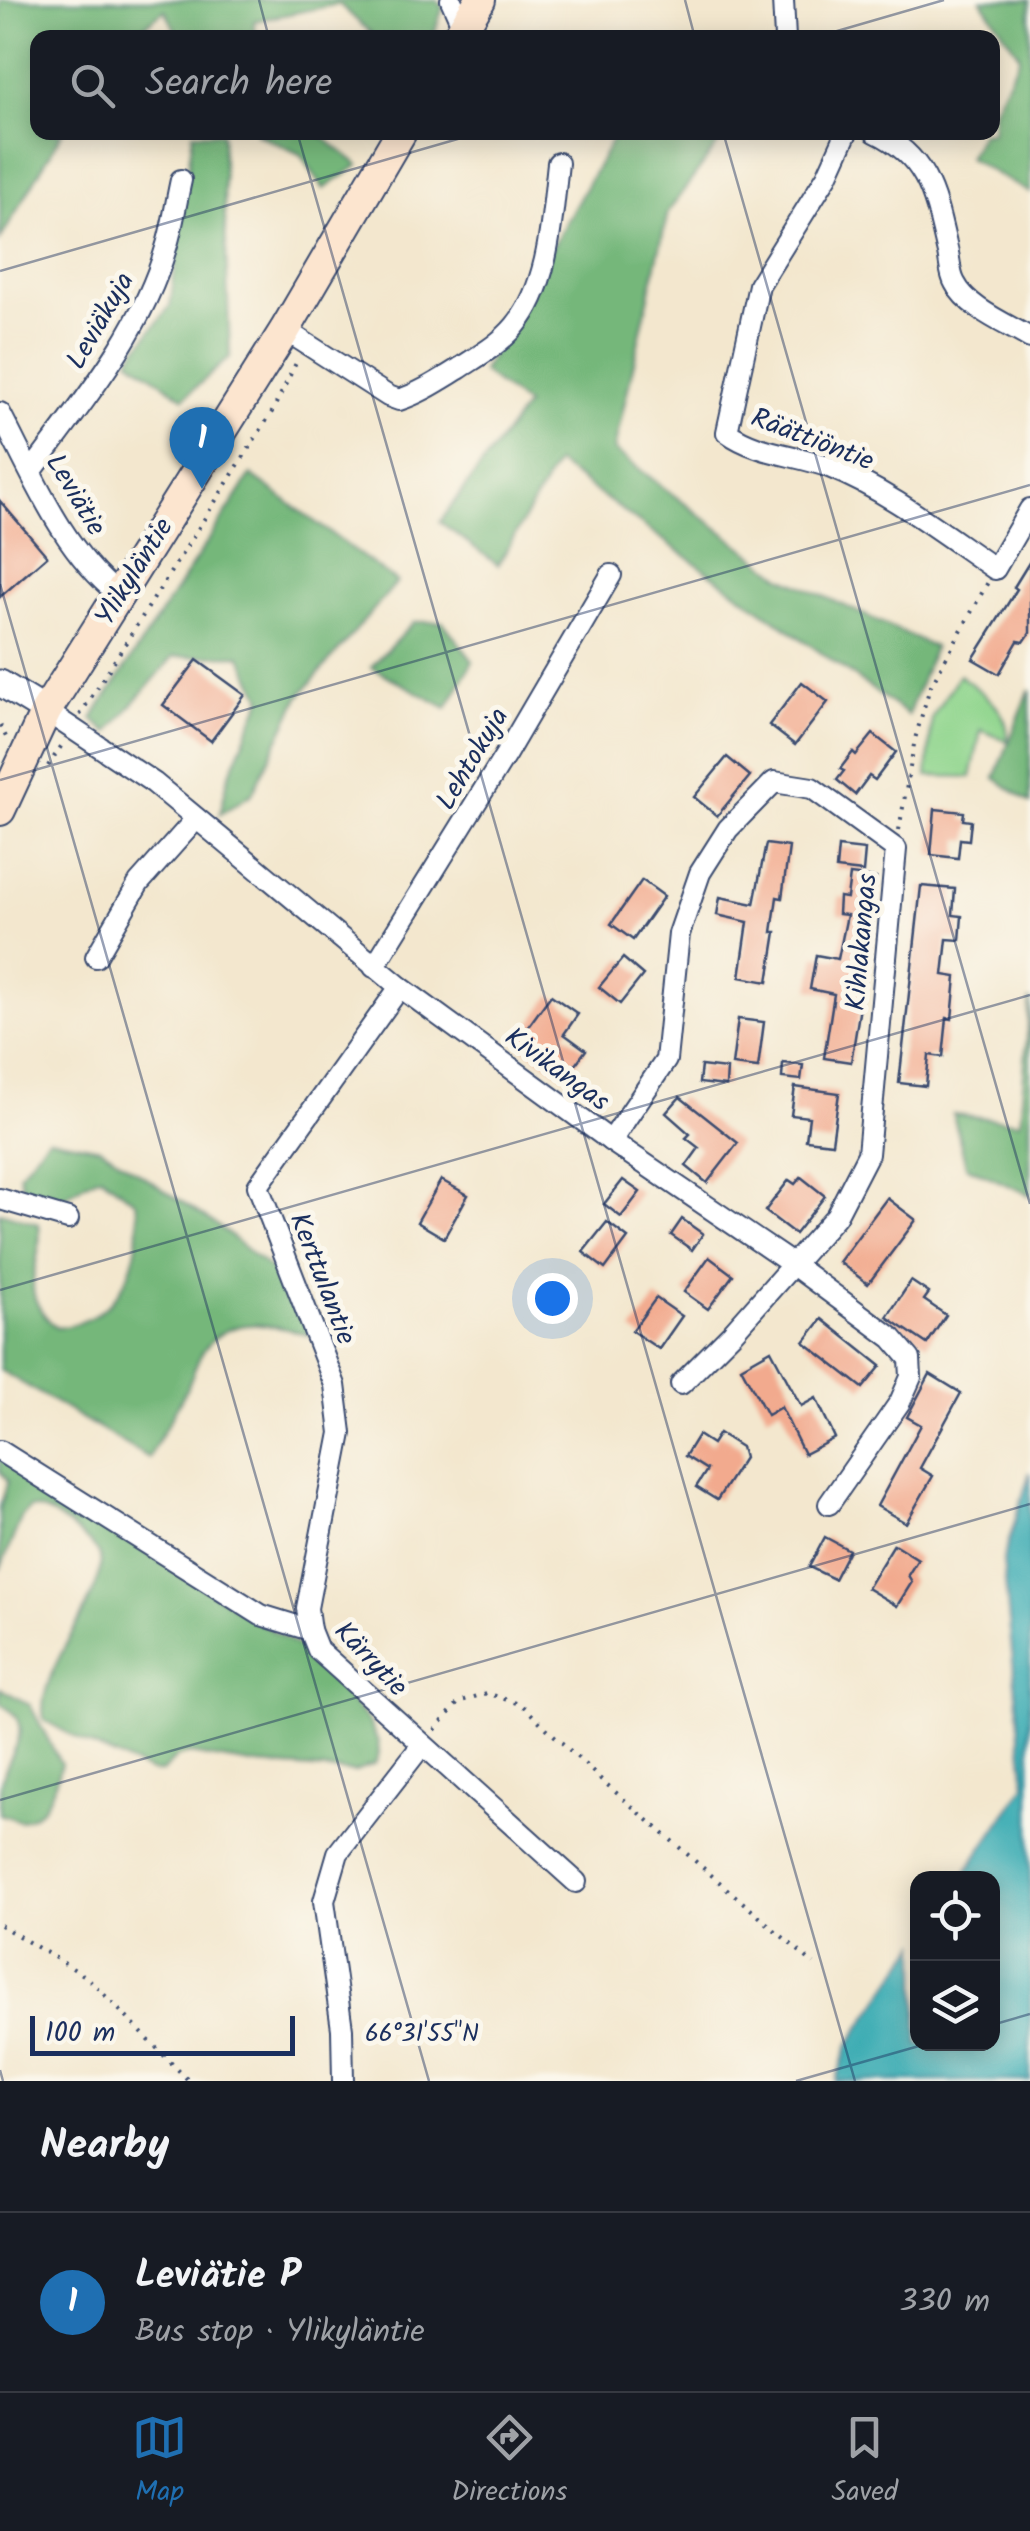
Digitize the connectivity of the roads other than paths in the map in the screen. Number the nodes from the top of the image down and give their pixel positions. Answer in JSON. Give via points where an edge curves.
{"nodes":[{"id":1,"x":480,"y":0,"type":"edge"},
{"id":2,"x":784,"y":0,"type":"edge"},
{"id":3,"x":457,"y":22,"type":"edge"},
{"id":4,"x":785,"y":30,"type":"edge"},
{"id":5,"x":397,"y":140,"type":"edge"},
{"id":6,"x":843,"y":140,"type":"edge"},
{"id":7,"x":891,"y":140,"type":"edge"},
{"id":8,"x":558,"y":163,"type":"dead end"},
{"id":9,"x":181,"y":180,"type":"dead end"},
{"id":10,"x":295,"y":337,"type":"junction"},
{"id":11,"x":1030,"y":338,"type":"edge"},
{"id":12,"x":0,"y":413,"type":"edge"},
{"id":13,"x":30,"y":472,"type":"junction"},
{"id":14,"x":1030,"y":509,"type":"edge"},
{"id":15,"x":610,"y":575,"type":"dead end"},
{"id":16,"x":118,"y":594,"type":"junction"},
{"id":17,"x":0,"y":683,"type":"edge"},
{"id":18,"x":46,"y":711,"type":"junction"},
{"id":19,"x":0,"y":810,"type":"edge"},
{"id":20,"x":196,"y":820,"type":"junction"},
{"id":21,"x":96,"y":957,"type":"dead end"},
{"id":22,"x":374,"y":967,"type":"junction"},
{"id":23,"x":400,"y":987,"type":"junction"},
{"id":24,"x":611,"y":1141,"type":"junction"},
{"id":25,"x":0,"y":1199,"type":"edge"},
{"id":26,"x":68,"y":1219,"type":"dead end"},
{"id":27,"x":792,"y":1264,"type":"junction"},
{"id":28,"x":680,"y":1384,"type":"dead end"},
{"id":29,"x":0,"y":1451,"type":"edge"},
{"id":30,"x":829,"y":1504,"type":"dead end"},
{"id":31,"x":310,"y":1630,"type":"junction"},
{"id":32,"x":422,"y":1745,"type":"junction"},
{"id":33,"x":576,"y":1882,"type":"dead end"},
{"id":34,"x":343,"y":2081,"type":"edge"}],
"edges":[{"from":1,"to":3,"type":"main road"},
{"from":2,"to":4,"type":"street"},
{"from":5,"to":10,"type":"main road","name":"Ylikyläntie"},
{"from":6,"to":14,"type":"street","name":"Räättiöntie","via":[[759,285],[727,432],[744,444],[829,467],[901,504],[994,569]]},
{"from":7,"to":11,"type":"street","via":[[918,164],[934,192],[954,283],[968,300]]},
{"from":8,"to":10,"type":"street","via":[[537,286],[517,324],[494,346],[399,400]]},
{"from":9,"to":13,"type":"street","name":"Leviäkuja","via":[[152,286],[109,366]]},
{"from":10,"to":16,"type":"main road","name":"Ylikyläntie"},
{"from":12,"to":13,"type":"street","name":"Leviätie"},
{"from":13,"to":16,"type":"street","name":"Leviätie","via":[[76,549]]},
{"from":15,"to":22,"type":"street","name":"Lehtokuja"},
{"from":16,"to":18,"type":"main road","name":"Ylikyläntie"},
{"from":17,"to":18,"type":"street"},
{"from":18,"to":19,"type":"main road","name":"Ylikyläntie"},
{"from":18,"to":20,"type":"street","name":"Kivikangas","via":[[154,783]]},
{"from":20,"to":21,"type":"street","via":[[139,883]]},
{"from":20,"to":22,"type":"street","name":"Kivikangas"},
{"from":22,"to":23,"type":"street","name":"Kivikangas"},
{"from":23,"to":24,"type":"street","name":"Kivikangas"},
{"from":23,"to":31,"type":"street","name":"Kerttulantie","via":[[258,1186],[336,1385],[342,1433],[307,1608]]},
{"from":24,"to":27,"type":"street","name":"Kivikangas"},
{"from":24,"to":27,"type":"street","name":"Kihlakangas","via":[[666,1060],[679,934],[700,872],[774,782],[812,788],[896,849],[868,1154],[836,1216]]},
{"from":25,"to":26,"type":"street"},
{"from":27,"to":28,"type":"street","name":"Kihlakangas"},
{"from":27,"to":30,"type":"street","name":"Kivikangas","via":[[892,1338],[910,1359],[911,1378],[900,1402]]},
{"from":29,"to":31,"type":"street","name":"Kärrytie","via":[[261,1616]]},
{"from":31,"to":32,"type":"street","name":"Kärrytie","via":[[318,1650]]},
{"from":32,"to":33,"type":"street","name":"Kärrytie"},
{"from":32,"to":34,"type":"street","via":[[338,1852],[324,1901]]}]}
